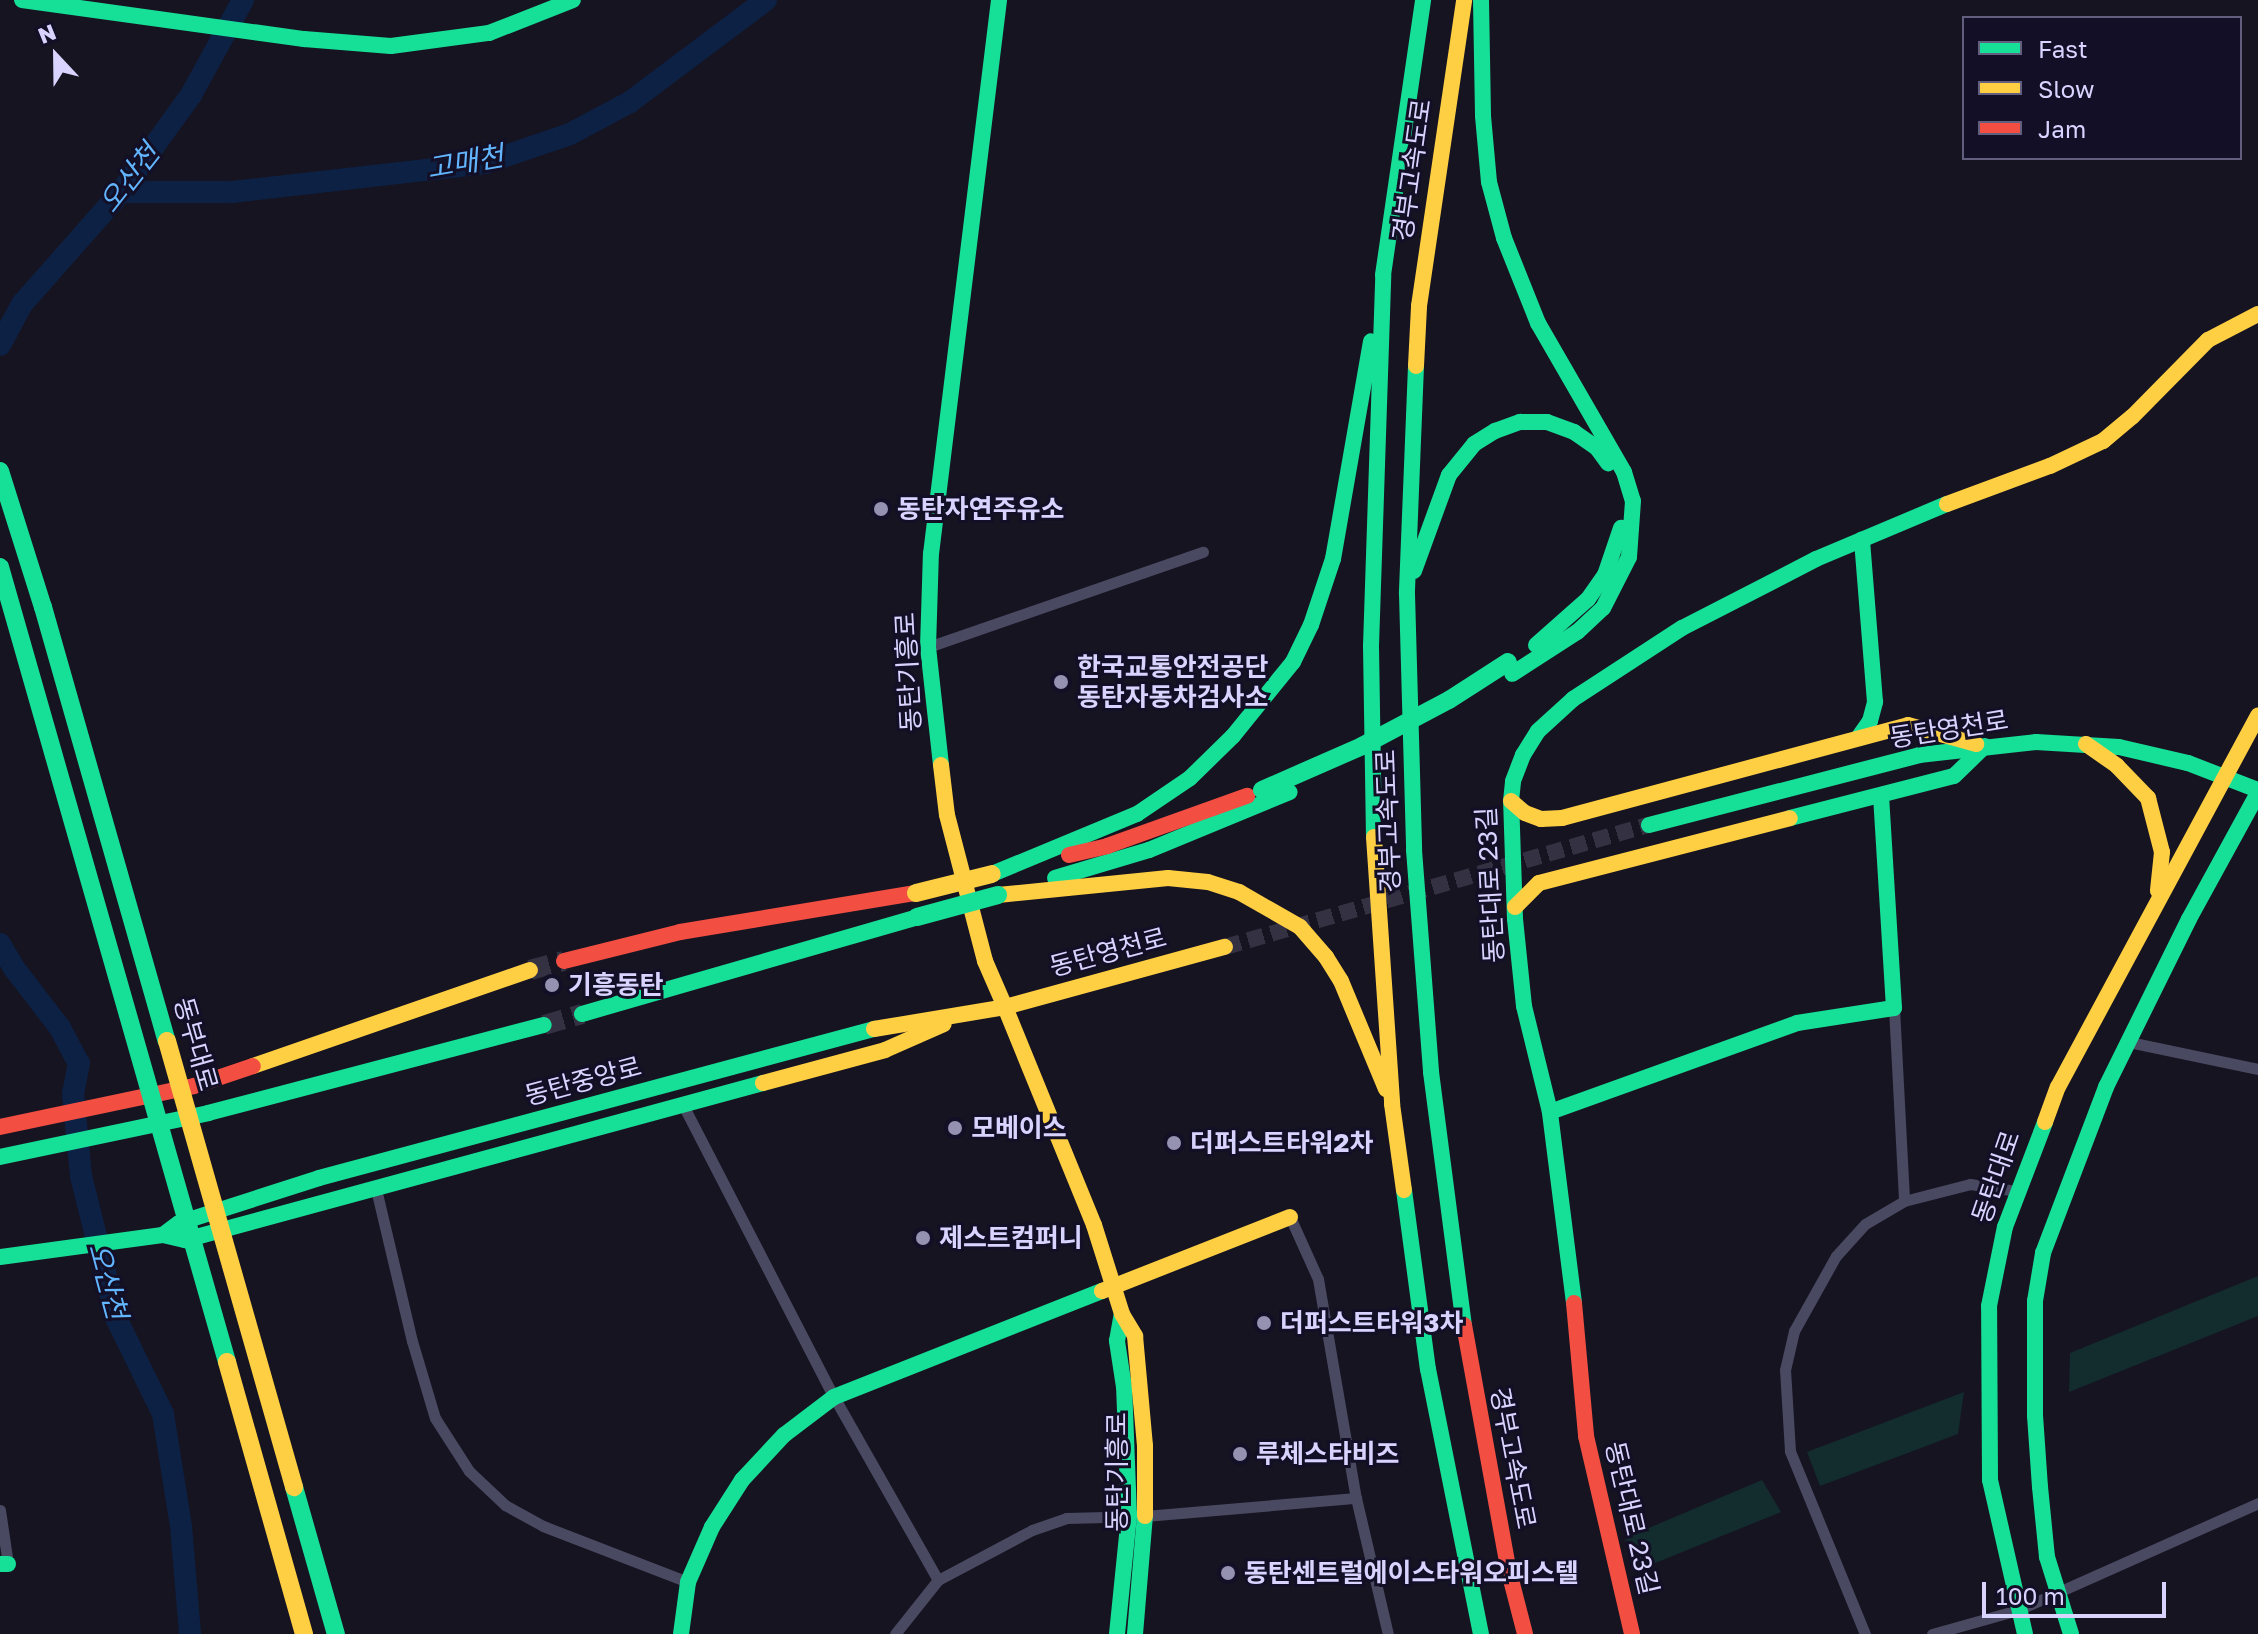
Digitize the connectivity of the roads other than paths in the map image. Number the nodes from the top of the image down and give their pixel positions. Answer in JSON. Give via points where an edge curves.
{"nodes":[{"id":1,"x":22,"y":0,"type":"edge"},
{"id":2,"x":999,"y":0,"type":"edge"},
{"id":3,"x":1423,"y":0,"type":"edge"},
{"id":4,"x":1464,"y":0,"type":"edge"},
{"id":5,"x":1481,"y":0,"type":"edge"},
{"id":6,"x":569,"y":2,"type":"edge"},
{"id":7,"x":1383,"y":275,"type":"junction"},
{"id":8,"x":2258,"y":314,"type":"edge"},
{"id":9,"x":0,"y":471,"type":"edge"},
{"id":10,"x":1862,"y":540,"type":"junction"},
{"id":11,"x":1203,"y":552,"type":"dead end"},
{"id":12,"x":0,"y":567,"type":"edge"},
{"id":13,"x":1407,"y":594,"type":"junction"},
{"id":14,"x":928,"y":647,"type":"junction"},
{"id":15,"x":1510,"y":668,"type":"junction"},
{"id":16,"x":1875,"y":702,"type":"junction"},
{"id":17,"x":2258,"y":715,"type":"edge"},
{"id":18,"x":1908,"y":725,"type":"junction"},
{"id":19,"x":1858,"y":738,"type":"junction"},
{"id":20,"x":2085,"y":743,"type":"junction"},
{"id":21,"x":1985,"y":746,"type":"junction"},
{"id":22,"x":2224,"y":777,"type":"junction"},
{"id":23,"x":2258,"y":791,"type":"edge"},
{"id":24,"x":1881,"y":796,"type":"junction"},
{"id":25,"x":1511,"y":801,"type":"junction"},
{"id":26,"x":1649,"y":825,"type":"tunnel mouth"},
{"id":27,"x":992,"y":874,"type":"junction"},
{"id":28,"x":998,"y":895,"type":"junction"},
{"id":29,"x":2156,"y":901,"type":"junction"},
{"id":30,"x":1515,"y":907,"type":"junction"},
{"id":31,"x":1225,"y":947,"type":"tunnel mouth"},
{"id":32,"x":564,"y":961,"type":"tunnel mouth"},
{"id":33,"x":530,"y":970,"type":"tunnel mouth"},
{"id":34,"x":1005,"y":1007,"type":"junction"},
{"id":35,"x":1894,"y":1008,"type":"junction"},
{"id":36,"x":582,"y":1014,"type":"tunnel mouth"},
{"id":37,"x":964,"y":1015,"type":"junction"},
{"id":38,"x":544,"y":1025,"type":"tunnel mouth"},
{"id":39,"x":2129,"y":1042,"type":"junction"},
{"id":40,"x":2258,"y":1069,"type":"edge"},
{"id":41,"x":1392,"y":1104,"type":"junction"},
{"id":42,"x":683,"y":1105,"type":"junction"},
{"id":43,"x":1550,"y":1112,"type":"junction"},
{"id":44,"x":0,"y":1127,"type":"edge"},
{"id":45,"x":0,"y":1157,"type":"edge"},
{"id":46,"x":376,"y":1189,"type":"junction"},
{"id":47,"x":2017,"y":1191,"type":"junction"},
{"id":48,"x":1904,"y":1201,"type":"junction"},
{"id":49,"x":1290,"y":1217,"type":"joint"},
{"id":50,"x":182,"y":1231,"type":"junction"},
{"id":51,"x":2,"y":1257,"type":"edge"},
{"id":52,"x":1112,"y":1285,"type":"junction"},
{"id":53,"x":834,"y":1397,"type":"junction"},
{"id":54,"x":1356,"y":1498,"type":"junction"},
{"id":55,"x":2258,"y":1503,"type":"edge"},
{"id":56,"x":0,"y":1510,"type":"edge"},
{"id":57,"x":1137,"y":1515,"type":"junction"},
{"id":58,"x":4,"y":1564,"type":"edge"},
{"id":59,"x":938,"y":1580,"type":"junction"},
{"id":60,"x":688,"y":1582,"type":"junction"},
{"id":61,"x":2058,"y":1592,"type":"junction"},
{"id":62,"x":2018,"y":1610,"type":"junction"},
{"id":63,"x":304,"y":1634,"type":"edge"},
{"id":64,"x":336,"y":1634,"type":"edge"},
{"id":65,"x":681,"y":1634,"type":"edge"},
{"id":66,"x":895,"y":1634,"type":"edge"},
{"id":67,"x":1117,"y":1634,"type":"edge"},
{"id":68,"x":1135,"y":1634,"type":"edge"},
{"id":69,"x":1388,"y":1634,"type":"edge"},
{"id":70,"x":1481,"y":1634,"type":"edge"},
{"id":71,"x":1525,"y":1634,"type":"edge"},
{"id":72,"x":1632,"y":1634,"type":"edge"},
{"id":73,"x":1865,"y":1634,"type":"edge"},
{"id":74,"x":1932,"y":1634,"type":"edge"},
{"id":75,"x":2025,"y":1634,"type":"edge"},
{"id":76,"x":2071,"y":1634,"type":"edge"}],
"edges":[{"from":1,"to":6,"type":"main road","via":[[391,46],[489,33]]},
{"from":2,"to":14,"type":"main road","name":"동탄기흥로","via":[[931,554]]},
{"from":3,"to":7,"type":"main road","name":"경부고속도로"},
{"from":4,"to":13,"type":"main road","name":"경부고속도로","via":[[1421,289]]},
{"from":5,"to":15,"type":"main road","via":[[1489,182],[1504,238],[1545,337],[1624,472],[1633,501],[1629,557],[1603,608],[1577,632]]},
{"from":7,"to":27,"type":"main road","via":[[1333,559],[1293,662],[1233,736],[1190,778],[1137,814]]},
{"from":7,"to":41,"type":"main road","name":"경부고속도로","via":[[1371,646],[1374,866]]},
{"from":8,"to":10,"type":"main road","name":"동탄대로 23길","via":[[2208,340],[2103,441]]},
{"from":9,"to":64,"type":"main road","name":"동부대로","bridge":true},
{"from":10,"to":16,"type":"main road"},
{"from":10,"to":25,"type":"main road","name":"동탄대로 23길","via":[[1696,621],[1597,682],[1538,731],[1513,781]]},
{"from":11,"to":14,"type":"street"},
{"from":12,"to":63,"type":"main road","bridge":true},
{"from":13,"to":15,"type":"main road","via":[[1449,475],[1474,444],[1520,422],[1547,422],[1597,448],[1620,491],[1623,521],[1616,551],[1588,599]]},
{"from":13,"to":71,"type":"main road","name":"경부고속도로","via":[[1414,850],[1431,1072],[1470,1368]]},
{"from":14,"to":34,"type":"main road","name":"동탄기흥로","via":[[947,815],[985,961]]},
{"from":15,"to":27,"type":"main road","bridge":true,"via":[[1362,746],[1262,790],[1107,846]]},
{"from":15,"to":28,"type":"main road","via":[[1366,758],[1290,792],[1149,850]]},
{"from":16,"to":18,"type":"main road","via":[[1890,718]]},
{"from":16,"to":19,"type":"main road"},
{"from":17,"to":22,"type":"main road","name":"동탄대로"},
{"from":18,"to":19,"type":"main road"},
{"from":18,"to":21,"type":"main road"},
{"from":19,"to":25,"type":"main road","via":[[1562,818],[1541,819]]},
{"from":20,"to":21,"type":"main road","name":"동탄영천로"},
{"from":20,"to":22,"type":"main road","name":"동탄영천로","via":[[2188,763]]},
{"from":20,"to":29,"type":"main road","via":[[2148,798],[2162,852]]},
{"from":21,"to":24,"type":"main road","via":[[1954,776]]},
{"from":21,"to":26,"type":"main road","name":"동탄영천로","via":[[1919,755]]},
{"from":22,"to":23,"type":"main road","name":"동탄영천로"},
{"from":22,"to":29,"type":"main road","name":"동탄대로"},
{"from":23,"to":39,"type":"main road"},
{"from":24,"to":30,"type":"main road","via":[[1539,883]]},
{"from":24,"to":35,"type":"main road"},
{"from":25,"to":30,"type":"main road","name":"동탄대로 23길"},
{"from":27,"to":32,"type":"main road","bridge":true,"via":[[916,893],[680,932]]},
{"from":28,"to":36,"type":"main road","bridge":true},
{"from":28,"to":41,"type":"main road","via":[[1168,878],[1224,886],[1264,905],[1309,936],[1333,969]]},
{"from":29,"to":47,"type":"main road","name":"동탄대로","via":[[2058,1087]]},
{"from":30,"to":43,"type":"main road","name":"동탄대로 23길","via":[[1524,1006]]},
{"from":31,"to":34,"type":"main road","name":"동탄영천로"},
{"from":33,"to":44,"type":"main road","bridge":true,"via":[[194,1086]]},
{"from":34,"to":37,"type":"main road","name":"동탄중앙로"},
{"from":34,"to":52,"type":"main road","name":"동탄기흥로","via":[[1094,1225]]},
{"from":35,"to":43,"type":"main road","via":[[1797,1023]]},
{"from":35,"to":48,"type":"street"},
{"from":37,"to":42,"type":"main road","via":[[885,1050]]},
{"from":37,"to":50,"type":"main road","name":"동탄중앙로","via":[[868,1031],[319,1178]]},
{"from":38,"to":45,"type":"main road","bridge":true,"via":[[208,1113]]},
{"from":39,"to":40,"type":"street"},
{"from":39,"to":61,"type":"main road","via":[[2068,1181],[2043,1253],[2035,1301],[2040,1487],[2047,1557]]},
{"from":41,"to":70,"type":"main road","name":"경부고속도로","via":[[1428,1369]]},
{"from":42,"to":46,"type":"main road"},
{"from":42,"to":53,"type":"street"},
{"from":43,"to":72,"type":"main road","name":"동탄대로 23길","via":[[1586,1436]]},
{"from":46,"to":50,"type":"main road"},
{"from":46,"to":60,"type":"street","via":[[435,1418],[469,1471],[505,1505],[543,1526]]},
{"from":47,"to":48,"type":"street","via":[[1970,1184]]},
{"from":47,"to":62,"type":"main road","name":"동탄대로","via":[[1997,1262],[1986,1360],[1990,1480]]},
{"from":48,"to":73,"type":"street","via":[[1865,1224],[1836,1256],[1794,1331],[1785,1370],[1790,1451]]},
{"from":49,"to":52,"type":"main road"},
{"from":49,"to":54,"type":"street","via":[[1318,1279]]},
{"from":50,"to":51,"type":"main road"},
{"from":52,"to":53,"type":"main road"},
{"from":52,"to":57,"type":"main road","name":"동탄기흥로","via":[[1122,1314],[1117,1341]]},
{"from":53,"to":59,"type":"street"},
{"from":53,"to":60,"type":"main road","via":[[784,1435],[742,1480],[712,1527]]},
{"from":54,"to":57,"type":"street"},
{"from":54,"to":69,"type":"street"},
{"from":55,"to":61,"type":"street"},
{"from":56,"to":58,"type":"street"},
{"from":57,"to":59,"type":"street","via":[[1066,1518],[1032,1530]]},
{"from":57,"to":67,"type":"main road","name":"동탄기흥로"},
{"from":57,"to":68,"type":"main road","name":"동탄기흥로"},
{"from":59,"to":66,"type":"street"},
{"from":60,"to":65,"type":"main road"},
{"from":61,"to":62,"type":"street"},
{"from":61,"to":76,"type":"main road"},
{"from":62,"to":74,"type":"street"},
{"from":62,"to":75,"type":"main road","name":"동탄대로"}]}
